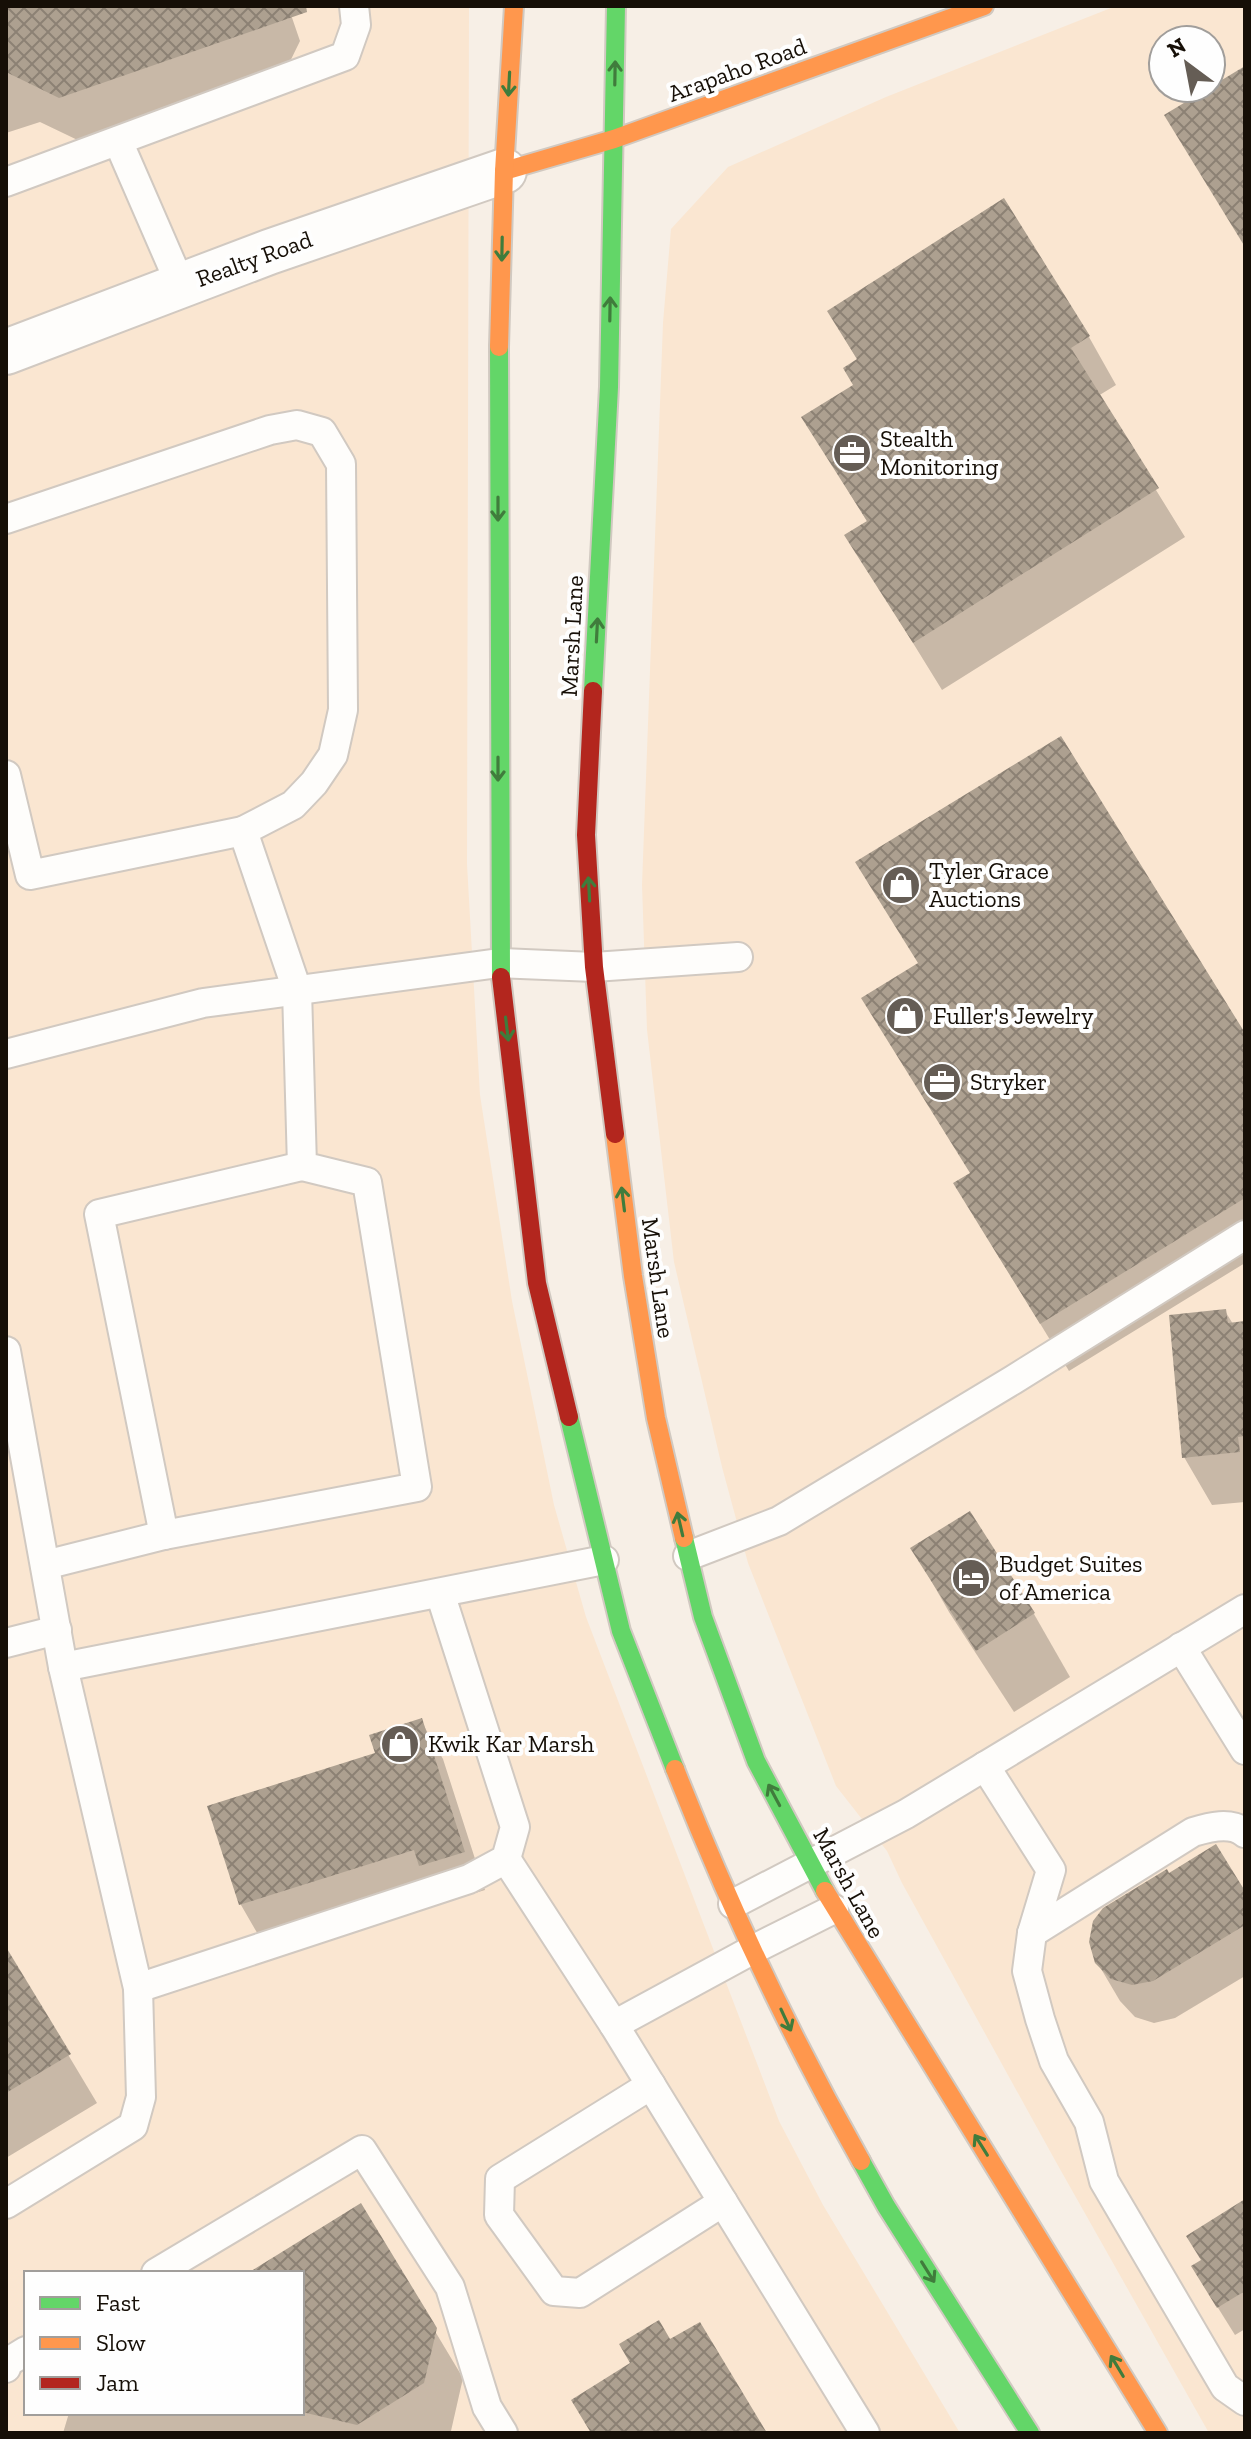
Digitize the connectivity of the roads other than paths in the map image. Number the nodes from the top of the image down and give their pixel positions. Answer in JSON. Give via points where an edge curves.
{"nodes":[{"id":1,"x":354,"y":6,"type":"edge"},
{"id":2,"x":514,"y":6,"type":"edge"},
{"id":3,"x":616,"y":6,"type":"edge"},
{"id":4,"x":984,"y":6,"type":"edge"},
{"id":5,"x":614,"y":139,"type":"junction"},
{"id":6,"x":118,"y":141,"type":"junction"},
{"id":7,"x":504,"y":171,"type":"junction"},
{"id":8,"x":6,"y":182,"type":"edge"},
{"id":9,"x":181,"y":286,"type":"junction"},
{"id":10,"x":6,"y":352,"type":"edge"},
{"id":11,"x":6,"y":519,"type":"edge"},
{"id":12,"x":6,"y":775,"type":"edge"},
{"id":13,"x":243,"y":831,"type":"junction"},
{"id":14,"x":738,"y":957,"type":"dead end"},
{"id":15,"x":499,"y":963,"type":"junction"},
{"id":16,"x":594,"y":967,"type":"junction"},
{"id":17,"x":297,"y":990,"type":"junction"},
{"id":18,"x":6,"y":1054,"type":"edge"},
{"id":19,"x":302,"y":1166,"type":"junction"},
{"id":20,"x":1245,"y":1235,"type":"edge"},
{"id":21,"x":6,"y":1351,"type":"edge"},
{"id":22,"x":17,"y":1480,"type":"edge"},
{"id":23,"x":164,"y":1535,"type":"junction"},
{"id":24,"x":688,"y":1556,"type":"junction"},
{"id":25,"x":604,"y":1560,"type":"junction"},
{"id":26,"x":45,"y":1565,"type":"junction"},
{"id":27,"x":440,"y":1593,"type":"junction"},
{"id":28,"x":1245,"y":1609,"type":"edge"},
{"id":29,"x":57,"y":1630,"type":"junction"},
{"id":30,"x":6,"y":1643,"type":"edge"},
{"id":31,"x":1181,"y":1647,"type":"junction"},
{"id":32,"x":63,"y":1667,"type":"junction"},
{"id":33,"x":1245,"y":1750,"type":"edge"},
{"id":34,"x":985,"y":1766,"type":"junction"},
{"id":35,"x":1245,"y":1833,"type":"edge"},
{"id":36,"x":506,"y":1859,"type":"junction"},
{"id":37,"x":810,"y":1864,"type":"junction"},
{"id":38,"x":733,"y":1904,"type":"junction"},
{"id":39,"x":834,"y":1909,"type":"junction"},
{"id":40,"x":1032,"y":1933,"type":"junction"},
{"id":41,"x":754,"y":1949,"type":"junction"},
{"id":42,"x":138,"y":1988,"type":"junction"},
{"id":43,"x":614,"y":2025,"type":"junction"},
{"id":44,"x":651,"y":2085,"type":"junction"},
{"id":45,"x":723,"y":2202,"type":"junction"},
{"id":46,"x":6,"y":2204,"type":"edge"},
{"id":47,"x":159,"y":2271,"type":"edge"},
{"id":48,"x":24,"y":2352,"type":"edge"},
{"id":49,"x":6,"y":2368,"type":"edge"},
{"id":50,"x":1245,"y":2401,"type":"edge"},
{"id":51,"x":491,"y":2428,"type":"edge"},
{"id":52,"x":865,"y":2433,"type":"edge"},
{"id":53,"x":1030,"y":2433,"type":"edge"},
{"id":54,"x":1158,"y":2433,"type":"edge"}],
"edges":[{"from":1,"to":6,"type":"lane","via":[[356,25],[345,56]]},
{"from":2,"to":7,"type":"main road","one_way":true},
{"from":5,"to":3,"type":"main road","name":"Marsh Lane","one_way":true},
{"from":4,"to":5,"type":"main road","name":"Arapaho Road"},
{"from":5,"to":7,"type":"main road","name":"Arapaho Road"},
{"from":16,"to":5,"type":"main road","name":"Marsh Lane","one_way":true,"via":[[586,835],[609,387]]},
{"from":6,"to":8,"type":"lane"},
{"from":6,"to":9,"type":"lane"},
{"from":7,"to":9,"type":"street","name":"Realty Road"},
{"from":7,"to":15,"type":"main road","one_way":true,"via":[[498,399]]},
{"from":9,"to":10,"type":"street","name":"Realty Road"},
{"from":11,"to":13,"type":"lane","via":[[270,430],[297,425],[322,432],[341,464],[343,710],[333,755],[314,783],[293,805]]},
{"from":12,"to":13,"type":"lane","via":[[30,875]]},
{"from":13,"to":17,"type":"lane"},
{"from":14,"to":16,"type":"lane"},
{"from":15,"to":16,"type":"lane"},
{"from":15,"to":17,"type":"lane"},
{"from":15,"to":25,"type":"main road","one_way":true,"via":[[537,1283]]},
{"from":24,"to":16,"type":"main road","name":"Marsh Lane","one_way":true,"via":[[656,1418],[635,1292]]},
{"from":17,"to":18,"type":"lane","via":[[203,1003]]},
{"from":17,"to":19,"type":"lane"},
{"from":19,"to":23,"type":"lane","via":[[99,1214]]},
{"from":19,"to":23,"type":"lane","via":[[367,1182],[417,1487]]},
{"from":20,"to":24,"type":"lane","via":[[779,1521]]},
{"from":21,"to":22,"type":"lane"},
{"from":22,"to":26,"type":"lane"},
{"from":23,"to":26,"type":"lane"},
{"from":37,"to":24,"type":"main road","name":"Marsh Lane","one_way":true,"via":[[756,1761],[703,1617]]},
{"from":25,"to":27,"type":"lane"},
{"from":25,"to":38,"type":"main road","via":[[621,1631]]},
{"from":26,"to":29,"type":"lane"},
{"from":27,"to":32,"type":"lane"},
{"from":27,"to":36,"type":"lane","via":[[515,1827]]},
{"from":28,"to":31,"type":"lane"},
{"from":29,"to":30,"type":"lane"},
{"from":29,"to":32,"type":"lane"},
{"from":31,"to":33,"type":"lane"},
{"from":31,"to":34,"type":"lane"},
{"from":32,"to":42,"type":"lane"},
{"from":34,"to":37,"type":"lane"},
{"from":34,"to":40,"type":"lane","via":[[1051,1870]]},
{"from":35,"to":40,"type":"lane","via":[[1212,1826],[1193,1832]]},
{"from":36,"to":42,"type":"lane","via":[[469,1879]]},
{"from":36,"to":43,"type":"lane"},
{"from":37,"to":38,"type":"lane"},
{"from":37,"to":39,"type":"main road","name":"Marsh Lane"},
{"from":38,"to":41,"type":"main road"},
{"from":39,"to":41,"type":"lane"},
{"from":54,"to":39,"type":"main road","name":"Marsh Lane","one_way":true},
{"from":40,"to":50,"type":"lane","via":[[1027,1971],[1040,2019],[1054,2061],[1089,2122],[1104,2181],[1225,2387]]},
{"from":41,"to":43,"type":"lane"},
{"from":41,"to":53,"type":"main road","one_way":true,"via":[[811,2073],[886,2206]]},
{"from":42,"to":46,"type":"lane","via":[[141,2097],[133,2126]]},
{"from":43,"to":44,"type":"lane"},
{"from":44,"to":45,"type":"lane"},
{"from":44,"to":45,"type":"lane","via":[[500,2179],[499,2215],[554,2291],[580,2293]]},
{"from":45,"to":52,"type":"lane"},
{"from":47,"to":51,"type":"lane","via":[[362,2150],[450,2287]]},
{"from":48,"to":49,"type":"lane"}]}
